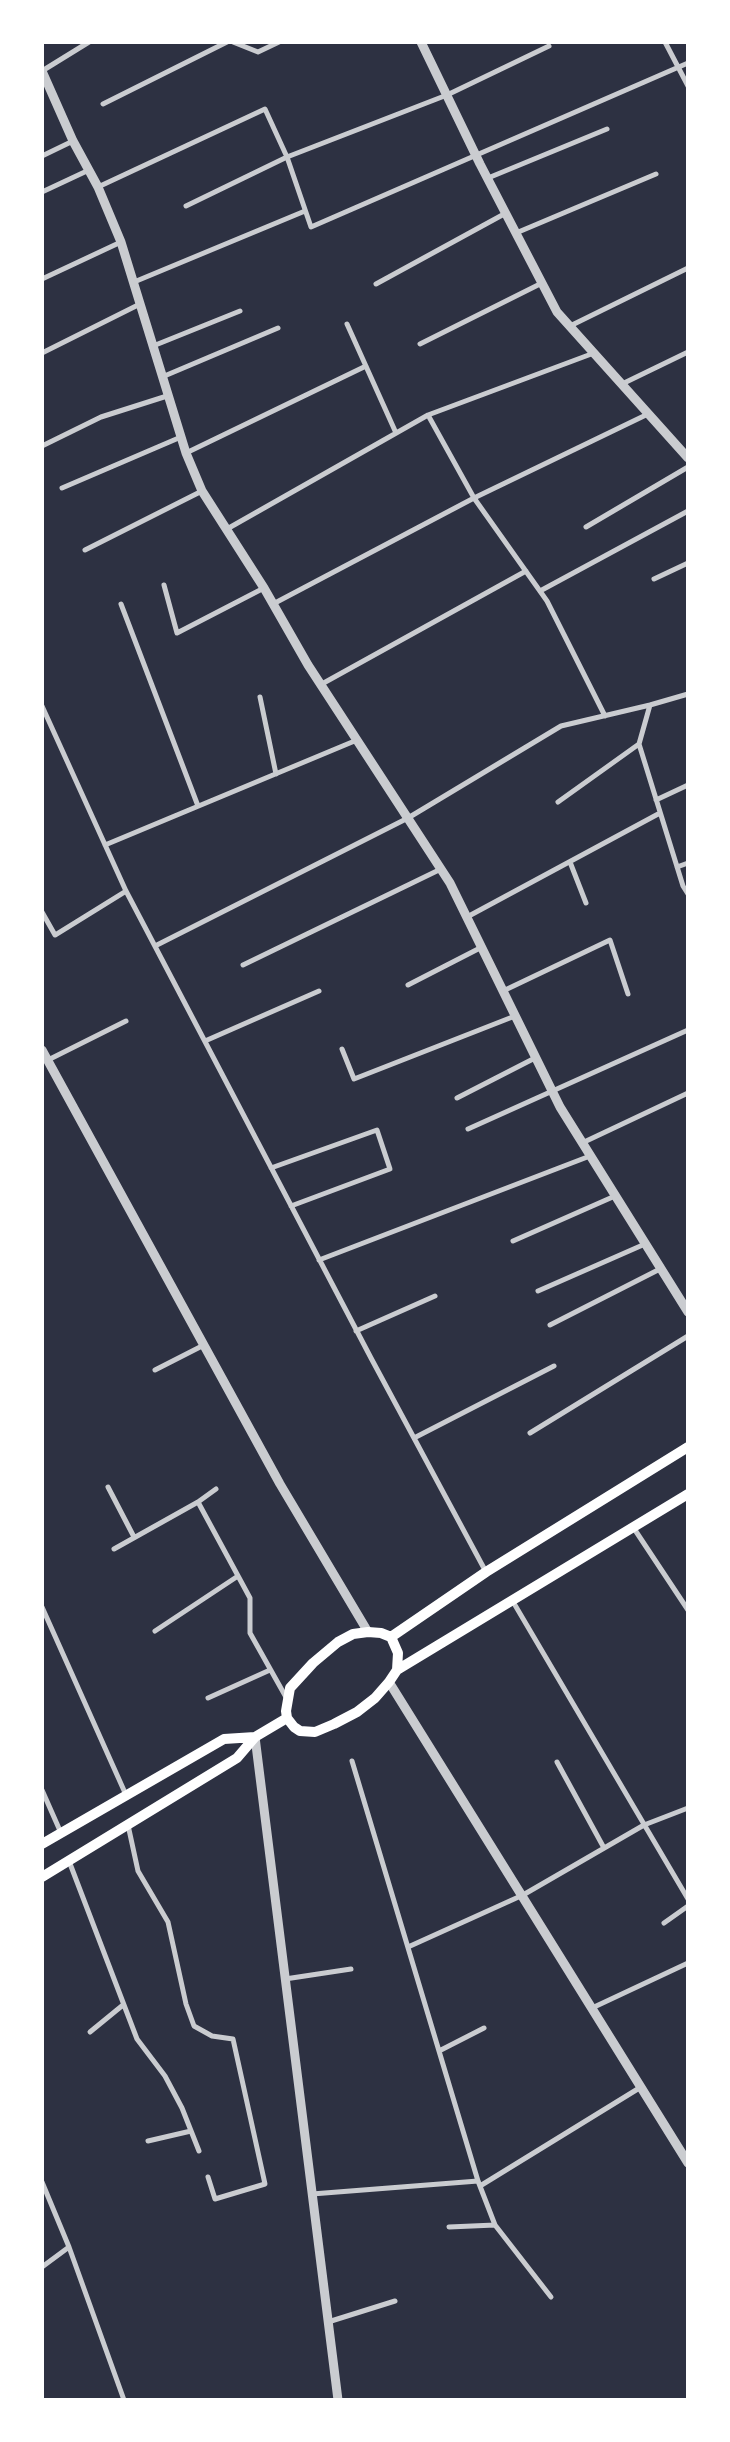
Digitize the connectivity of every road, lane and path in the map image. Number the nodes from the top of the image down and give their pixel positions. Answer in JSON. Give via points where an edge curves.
{"nodes":[{"id":1,"x":89,"y":42,"type":"edge"},
{"id":2,"x":227,"y":42,"type":"edge"},
{"id":3,"x":233,"y":42,"type":"edge"},
{"id":4,"x":279,"y":42,"type":"edge"},
{"id":5,"x":421,"y":42,"type":"edge"},
{"id":6,"x":665,"y":42,"type":"edge"},
{"id":7,"x":549,"y":46,"type":"dead end"},
{"id":8,"x":688,"y":63,"type":"edge"},
{"id":9,"x":677,"y":68,"type":"junction"},
{"id":10,"x":42,"y":71,"type":"edge"},
{"id":11,"x":688,"y":86,"type":"edge"},
{"id":12,"x":447,"y":95,"type":"junction"},
{"id":13,"x":104,"y":104,"type":"dead end"},
{"id":14,"x":607,"y":129,"type":"dead end"},
{"id":15,"x":72,"y":141,"type":"junction"},
{"id":16,"x":476,"y":155,"type":"junction"},
{"id":17,"x":42,"y":156,"type":"edge"},
{"id":18,"x":287,"y":158,"type":"junction"},
{"id":19,"x":89,"y":170,"type":"junction"},
{"id":20,"x":656,"y":174,"type":"dead end"},
{"id":21,"x":488,"y":178,"type":"junction"},
{"id":22,"x":98,"y":186,"type":"junction"},
{"id":23,"x":42,"y":192,"type":"edge"},
{"id":24,"x":186,"y":206,"type":"dead end"},
{"id":25,"x":305,"y":211,"type":"junction"},
{"id":26,"x":506,"y":213,"type":"junction"},
{"id":27,"x":516,"y":233,"type":"junction"},
{"id":28,"x":121,"y":242,"type":"junction"},
{"id":29,"x":688,"y":268,"type":"edge"},
{"id":30,"x":42,"y":279,"type":"edge"},
{"id":31,"x":134,"y":282,"type":"junction"},
{"id":32,"x":542,"y":282,"type":"junction"},
{"id":33,"x":376,"y":284,"type":"dead end"},
{"id":34,"x":141,"y":304,"type":"junction"},
{"id":35,"x":240,"y":311,"type":"dead end"},
{"id":36,"x":348,"y":324,"type":"dead end"},
{"id":37,"x":570,"y":326,"type":"junction"},
{"id":38,"x":278,"y":328,"type":"dead end"},
{"id":39,"x":420,"y":344,"type":"dead end"},
{"id":40,"x":153,"y":346,"type":"junction"},
{"id":41,"x":688,"y":352,"type":"edge"},
{"id":42,"x":42,"y":353,"type":"edge"},
{"id":43,"x":594,"y":353,"type":"junction"},
{"id":44,"x":366,"y":366,"type":"junction"},
{"id":45,"x":162,"y":377,"type":"junction"},
{"id":46,"x":622,"y":384,"type":"junction"},
{"id":47,"x":168,"y":396,"type":"junction"},
{"id":48,"x":648,"y":414,"type":"junction"},
{"id":49,"x":428,"y":415,"type":"junction"},
{"id":50,"x":396,"y":433,"type":"junction"},
{"id":51,"x":181,"y":437,"type":"junction"},
{"id":52,"x":42,"y":446,"type":"edge"},
{"id":53,"x":186,"y":453,"type":"junction"},
{"id":54,"x":688,"y":458,"type":"edge"},
{"id":55,"x":688,"y":467,"type":"edge"},
{"id":56,"x":62,"y":488,"type":"dead end"},
{"id":57,"x":202,"y":491,"type":"junction"},
{"id":58,"x":474,"y":498,"type":"junction"},
{"id":59,"x":688,"y":511,"type":"edge"},
{"id":60,"x":586,"y":527,"type":"dead end"},
{"id":61,"x":227,"y":529,"type":"junction"},
{"id":62,"x":85,"y":550,"type":"dead end"},
{"id":63,"x":688,"y":563,"type":"edge"},
{"id":64,"x":526,"y":571,"type":"junction"},
{"id":65,"x":654,"y":579,"type":"dead end"},
{"id":66,"x":164,"y":585,"type":"dead end"},
{"id":67,"x":264,"y":588,"type":"junction"},
{"id":68,"x":540,"y":591,"type":"junction"},
{"id":69,"x":121,"y":604,"type":"dead end"},
{"id":70,"x":273,"y":604,"type":"junction"},
{"id":71,"x":320,"y":684,"type":"junction"},
{"id":72,"x":688,"y":694,"type":"edge"},
{"id":73,"x":260,"y":697,"type":"dead end"},
{"id":74,"x":650,"y":705,"type":"junction"},
{"id":75,"x":42,"y":706,"type":"edge"},
{"id":76,"x":605,"y":716,"type":"junction"},
{"id":77,"x":357,"y":740,"type":"junction"},
{"id":78,"x":639,"y":744,"type":"junction"},
{"id":79,"x":276,"y":774,"type":"junction"},
{"id":80,"x":688,"y":785,"type":"edge"},
{"id":81,"x":656,"y":800,"type":"junction"},
{"id":82,"x":558,"y":802,"type":"dead end"},
{"id":83,"x":198,"y":806,"type":"junction"},
{"id":84,"x":660,"y":813,"type":"junction"},
{"id":85,"x":408,"y":818,"type":"junction"},
{"id":86,"x":105,"y":846,"type":"junction"},
{"id":87,"x":570,"y":862,"type":"junction"},
{"id":88,"x":688,"y":864,"type":"edge"},
{"id":89,"x":677,"y":868,"type":"junction"},
{"id":90,"x":441,"y":869,"type":"junction"},
{"id":91,"x":126,"y":891,"type":"junction"},
{"id":92,"x":688,"y":894,"type":"edge"},
{"id":93,"x":586,"y":902,"type":"dead end"},
{"id":94,"x":42,"y":912,"type":"edge"},
{"id":95,"x":467,"y":917,"type":"junction"},
{"id":96,"x":155,"y":946,"type":"junction"},
{"id":97,"x":482,"y":947,"type":"junction"},
{"id":98,"x":243,"y":965,"type":"dead end"},
{"id":99,"x":408,"y":985,"type":"dead end"},
{"id":100,"x":319,"y":991,"type":"dead end"},
{"id":101,"x":503,"y":991,"type":"junction"},
{"id":102,"x":628,"y":994,"type":"dead end"},
{"id":103,"x":515,"y":1016,"type":"junction"},
{"id":104,"x":126,"y":1020,"type":"dead end"},
{"id":105,"x":688,"y":1030,"type":"edge"},
{"id":106,"x":205,"y":1041,"type":"junction"},
{"id":107,"x":342,"y":1049,"type":"dead end"},
{"id":108,"x":42,"y":1050,"type":"edge"},
{"id":109,"x":535,"y":1058,"type":"junction"},
{"id":110,"x":48,"y":1060,"type":"junction"},
{"id":111,"x":552,"y":1090,"type":"junction"},
{"id":112,"x":688,"y":1093,"type":"edge"},
{"id":113,"x":457,"y":1098,"type":"dead end"},
{"id":114,"x":468,"y":1129,"type":"dead end"},
{"id":115,"x":582,"y":1143,"type":"junction"},
{"id":116,"x":590,"y":1156,"type":"junction"},
{"id":117,"x":271,"y":1168,"type":"junction"},
{"id":118,"x":615,"y":1196,"type":"junction"},
{"id":119,"x":291,"y":1206,"type":"junction"},
{"id":120,"x":513,"y":1240,"type":"dead end"},
{"id":121,"x":645,"y":1244,"type":"junction"},
{"id":122,"x":319,"y":1260,"type":"junction"},
{"id":123,"x":660,"y":1269,"type":"junction"},
{"id":124,"x":538,"y":1291,"type":"dead end"},
{"id":125,"x":436,"y":1296,"type":"dead end"},
{"id":126,"x":688,"y":1312,"type":"edge"},
{"id":127,"x":550,"y":1325,"type":"dead end"},
{"id":128,"x":356,"y":1331,"type":"junction"},
{"id":129,"x":688,"y":1336,"type":"edge"},
{"id":130,"x":204,"y":1345,"type":"junction"},
{"id":131,"x":554,"y":1366,"type":"dead end"},
{"id":132,"x":155,"y":1370,"type":"dead end"},
{"id":133,"x":530,"y":1433,"type":"dead end"},
{"id":134,"x":414,"y":1438,"type":"junction"},
{"id":135,"x":688,"y":1447,"type":"edge"},
{"id":136,"x":108,"y":1487,"type":"dead end"},
{"id":137,"x":216,"y":1489,"type":"dead end"},
{"id":138,"x":688,"y":1494,"type":"edge"},
{"id":139,"x":198,"y":1502,"type":"junction"},
{"id":140,"x":633,"y":1527,"type":"junction"},
{"id":141,"x":134,"y":1538,"type":"junction"},
{"id":142,"x":114,"y":1549,"type":"dead end"},
{"id":143,"x":486,"y":1572,"type":"junction"},
{"id":144,"x":238,"y":1576,"type":"junction"},
{"id":145,"x":511,"y":1599,"type":"junction"},
{"id":146,"x":42,"y":1607,"type":"edge"},
{"id":147,"x":688,"y":1610,"type":"edge"},
{"id":148,"x":155,"y":1631,"type":"dead end"},
{"id":149,"x":368,"y":1632,"type":"junction"},
{"id":150,"x":391,"y":1637,"type":"junction"},
{"id":151,"x":270,"y":1670,"type":"junction"},
{"id":152,"x":397,"y":1670,"type":"junction"},
{"id":153,"x":389,"y":1682,"type":"junction"},
{"id":154,"x":208,"y":1698,"type":"dead end"},
{"id":155,"x":287,"y":1700,"type":"junction"},
{"id":156,"x":287,"y":1718,"type":"junction"},
{"id":157,"x":255,"y":1737,"type":"junction"},
{"id":158,"x":352,"y":1761,"type":"dead end"},
{"id":159,"x":557,"y":1762,"type":"dead end"},
{"id":160,"x":42,"y":1790,"type":"edge"},
{"id":161,"x":126,"y":1795,"type":"junction"},
{"id":162,"x":688,"y":1808,"type":"edge"},
{"id":163,"x":128,"y":1825,"type":"junction"},
{"id":164,"x":644,"y":1825,"type":"junction"},
{"id":165,"x":61,"y":1833,"type":"junction"},
{"id":166,"x":42,"y":1844,"type":"edge"},
{"id":167,"x":604,"y":1848,"type":"junction"},
{"id":168,"x":68,"y":1861,"type":"junction"},
{"id":169,"x":42,"y":1877,"type":"edge"},
{"id":170,"x":522,"y":1895,"type":"junction"},
{"id":171,"x":688,"y":1899,"type":"edge"},
{"id":172,"x":688,"y":1906,"type":"edge"},
{"id":173,"x":664,"y":1923,"type":"dead end"},
{"id":174,"x":408,"y":1947,"type":"junction"},
{"id":175,"x":688,"y":1963,"type":"edge"},
{"id":176,"x":351,"y":1970,"type":"dead end"},
{"id":177,"x":285,"y":1979,"type":"junction"},
{"id":178,"x":123,"y":2005,"type":"junction"},
{"id":179,"x":592,"y":2008,"type":"junction"},
{"id":180,"x":484,"y":2028,"type":"dead end"},
{"id":181,"x":90,"y":2032,"type":"dead end"},
{"id":182,"x":439,"y":2051,"type":"junction"},
{"id":183,"x":641,"y":2087,"type":"junction"},
{"id":184,"x":191,"y":2131,"type":"junction"},
{"id":185,"x":148,"y":2141,"type":"dead end"},
{"id":186,"x":199,"y":2151,"type":"dead end"},
{"id":187,"x":688,"y":2163,"type":"edge"},
{"id":188,"x":208,"y":2177,"type":"dead end"},
{"id":189,"x":42,"y":2182,"type":"edge"},
{"id":190,"x":479,"y":2184,"type":"junction"},
{"id":191,"x":312,"y":2194,"type":"junction"},
{"id":192,"x":48,"y":2196,"type":"junction"},
{"id":193,"x":42,"y":2200,"type":"edge"},
{"id":194,"x":495,"y":2225,"type":"junction"},
{"id":195,"x":449,"y":2227,"type":"dead end"},
{"id":196,"x":70,"y":2247,"type":"junction"},
{"id":197,"x":42,"y":2267,"type":"edge"},
{"id":198,"x":551,"y":2297,"type":"dead end"},
{"id":199,"x":395,"y":2301,"type":"dead end"},
{"id":200,"x":328,"y":2322,"type":"junction"},
{"id":201,"x":124,"y":2400,"type":"edge"},
{"id":202,"x":338,"y":2400,"type":"edge"}],
"edges":[{"from":1,"to":10,"type":"street"},
{"from":2,"to":13,"type":"street"},
{"from":3,"to":4,"type":"street","via":[[258,52]]},
{"from":5,"to":12,"type":"street"},
{"from":6,"to":9,"type":"street"},
{"from":7,"to":12,"type":"street"},
{"from":8,"to":9,"type":"street"},
{"from":9,"to":11,"type":"street"},
{"from":9,"to":16,"type":"street"},
{"from":10,"to":15,"type":"street"},
{"from":12,"to":16,"type":"street"},
{"from":12,"to":18,"type":"street"},
{"from":14,"to":21,"type":"street"},
{"from":15,"to":17,"type":"street"},
{"from":15,"to":19,"type":"street"},
{"from":16,"to":21,"type":"street"},
{"from":16,"to":25,"type":"street","via":[[311,227]]},
{"from":18,"to":22,"type":"street","via":[[265,109]]},
{"from":18,"to":24,"type":"street"},
{"from":18,"to":25,"type":"street"},
{"from":19,"to":22,"type":"street"},
{"from":19,"to":23,"type":"street"},
{"from":20,"to":27,"type":"street"},
{"from":21,"to":26,"type":"street"},
{"from":22,"to":28,"type":"street"},
{"from":25,"to":31,"type":"street"},
{"from":26,"to":27,"type":"street"},
{"from":26,"to":33,"type":"street"},
{"from":27,"to":32,"type":"street"},
{"from":28,"to":30,"type":"street"},
{"from":28,"to":31,"type":"street"},
{"from":29,"to":37,"type":"street"},
{"from":31,"to":34,"type":"street"},
{"from":32,"to":37,"type":"street","via":[[557,312]]},
{"from":32,"to":39,"type":"street"},
{"from":34,"to":40,"type":"street"},
{"from":34,"to":42,"type":"street"},
{"from":35,"to":40,"type":"street"},
{"from":36,"to":44,"type":"street"},
{"from":37,"to":43,"type":"street"},
{"from":38,"to":45,"type":"street"},
{"from":40,"to":45,"type":"street"},
{"from":41,"to":46,"type":"street"},
{"from":43,"to":46,"type":"street"},
{"from":43,"to":49,"type":"street"},
{"from":44,"to":50,"type":"street"},
{"from":44,"to":53,"type":"street"},
{"from":45,"to":47,"type":"street"},
{"from":46,"to":48,"type":"street"},
{"from":47,"to":51,"type":"street"},
{"from":47,"to":52,"type":"street","via":[[101,417]]},
{"from":48,"to":54,"type":"street"},
{"from":48,"to":58,"type":"street"},
{"from":49,"to":50,"type":"street"},
{"from":49,"to":58,"type":"street"},
{"from":50,"to":61,"type":"street"},
{"from":51,"to":53,"type":"street"},
{"from":51,"to":56,"type":"street"},
{"from":53,"to":57,"type":"street"},
{"from":55,"to":60,"type":"street"},
{"from":57,"to":61,"type":"street"},
{"from":57,"to":62,"type":"street"},
{"from":58,"to":64,"type":"street"},
{"from":58,"to":70,"type":"street"},
{"from":59,"to":68,"type":"street"},
{"from":61,"to":67,"type":"street"},
{"from":63,"to":65,"type":"street"},
{"from":64,"to":68,"type":"street"},
{"from":64,"to":71,"type":"street"},
{"from":66,"to":67,"type":"street","via":[[177,633]]},
{"from":67,"to":70,"type":"street"},
{"from":68,"to":76,"type":"street"},
{"from":69,"to":83,"type":"street"},
{"from":70,"to":71,"type":"street"},
{"from":71,"to":77,"type":"street"},
{"from":72,"to":74,"type":"street"},
{"from":73,"to":79,"type":"street"},
{"from":74,"to":76,"type":"street"},
{"from":74,"to":78,"type":"street"},
{"from":75,"to":86,"type":"street"},
{"from":76,"to":85,"type":"street","via":[[561,726]]},
{"from":77,"to":79,"type":"street"},
{"from":77,"to":85,"type":"street"},
{"from":78,"to":81,"type":"street"},
{"from":78,"to":82,"type":"street"},
{"from":79,"to":83,"type":"street"},
{"from":80,"to":81,"type":"street"},
{"from":81,"to":84,"type":"street"},
{"from":83,"to":86,"type":"street"},
{"from":84,"to":87,"type":"street"},
{"from":84,"to":89,"type":"street"},
{"from":85,"to":90,"type":"street"},
{"from":85,"to":96,"type":"street"},
{"from":86,"to":91,"type":"street"},
{"from":87,"to":93,"type":"street"},
{"from":87,"to":95,"type":"street"},
{"from":88,"to":89,"type":"street"},
{"from":89,"to":92,"type":"street"},
{"from":90,"to":95,"type":"street"},
{"from":90,"to":98,"type":"street"},
{"from":91,"to":94,"type":"street","via":[[55,935]]},
{"from":91,"to":96,"type":"street"},
{"from":95,"to":97,"type":"street"},
{"from":96,"to":106,"type":"street"},
{"from":97,"to":99,"type":"street"},
{"from":97,"to":101,"type":"street"},
{"from":100,"to":106,"type":"street"},
{"from":101,"to":102,"type":"street","via":[[610,940]]},
{"from":101,"to":103,"type":"street"},
{"from":103,"to":107,"type":"street","via":[[354,1079]]},
{"from":103,"to":109,"type":"street"},
{"from":104,"to":110,"type":"street"},
{"from":105,"to":111,"type":"street"},
{"from":106,"to":117,"type":"street"},
{"from":108,"to":110,"type":"street"},
{"from":109,"to":111,"type":"street"},
{"from":109,"to":113,"type":"street"},
{"from":110,"to":130,"type":"street"},
{"from":111,"to":114,"type":"street"},
{"from":111,"to":115,"type":"street"},
{"from":112,"to":115,"type":"street"},
{"from":115,"to":116,"type":"street"},
{"from":116,"to":118,"type":"street"},
{"from":116,"to":122,"type":"street"},
{"from":117,"to":119,"type":"street"},
{"from":117,"to":119,"type":"street","via":[[377,1130],[390,1169]]},
{"from":118,"to":120,"type":"street"},
{"from":118,"to":121,"type":"street"},
{"from":119,"to":122,"type":"street"},
{"from":121,"to":123,"type":"street"},
{"from":121,"to":124,"type":"street"},
{"from":122,"to":128,"type":"street"},
{"from":123,"to":126,"type":"street"},
{"from":123,"to":127,"type":"street"},
{"from":125,"to":128,"type":"street"},
{"from":128,"to":134,"type":"street"},
{"from":129,"to":133,"type":"street"},
{"from":130,"to":132,"type":"street"},
{"from":130,"to":149,"type":"street","via":[[280,1484]]},
{"from":131,"to":134,"type":"street"},
{"from":134,"to":143,"type":"street"},
{"from":135,"to":143,"type":"main road"},
{"from":136,"to":141,"type":"street"},
{"from":137,"to":139,"type":"street"},
{"from":138,"to":140,"type":"main road"},
{"from":139,"to":141,"type":"street"},
{"from":139,"to":144,"type":"street"},
{"from":140,"to":145,"type":"main road"},
{"from":140,"to":147,"type":"street"},
{"from":141,"to":142,"type":"street"},
{"from":143,"to":150,"type":"main road"},
{"from":144,"to":148,"type":"street"},
{"from":144,"to":151,"type":"street","via":[[250,1598],[250,1633]]},
{"from":145,"to":152,"type":"main road"},
{"from":145,"to":164,"type":"street"},
{"from":146,"to":161,"type":"street"},
{"from":149,"to":150,"type":"main road"},
{"from":149,"to":155,"type":"main road","via":[[353,1634],[326,1651],[290,1688]]},
{"from":150,"to":152,"type":"main road","via":[[398,1653]]},
{"from":151,"to":154,"type":"street"},
{"from":151,"to":155,"type":"street"},
{"from":152,"to":153,"type":"main road"},
{"from":153,"to":156,"type":"main road","via":[[357,1712],[316,1732],[300,1731]]},
{"from":153,"to":170,"type":"street"},
{"from":155,"to":156,"type":"main road"},
{"from":156,"to":157,"type":"main road"},
{"from":157,"to":161,"type":"main road","via":[[224,1739]]},
{"from":157,"to":163,"type":"main road","via":[[237,1758]]},
{"from":157,"to":177,"type":"street"},
{"from":158,"to":174,"type":"street"},
{"from":159,"to":167,"type":"street"},
{"from":160,"to":165,"type":"street"},
{"from":161,"to":165,"type":"main road"},
{"from":162,"to":164,"type":"street"},
{"from":163,"to":168,"type":"main road"},
{"from":163,"to":188,"type":"street","via":[[138,1871],[168,1922],[194,2026],[212,2036],[233,2040],[265,2184],[215,2199]]},
{"from":164,"to":167,"type":"street"},
{"from":164,"to":171,"type":"street"},
{"from":165,"to":166,"type":"main road"},
{"from":167,"to":170,"type":"street"},
{"from":168,"to":169,"type":"main road"},
{"from":168,"to":178,"type":"street"},
{"from":170,"to":174,"type":"street"},
{"from":170,"to":179,"type":"street"},
{"from":172,"to":173,"type":"street"},
{"from":174,"to":182,"type":"street"},
{"from":175,"to":179,"type":"street"},
{"from":176,"to":177,"type":"street"},
{"from":177,"to":191,"type":"street"},
{"from":178,"to":181,"type":"street"},
{"from":178,"to":184,"type":"street","via":[[136,2039],[165,2076]]},
{"from":179,"to":183,"type":"street"},
{"from":180,"to":182,"type":"street"},
{"from":182,"to":190,"type":"street"},
{"from":183,"to":187,"type":"street"},
{"from":183,"to":190,"type":"street"},
{"from":184,"to":185,"type":"street"},
{"from":184,"to":186,"type":"street"},
{"from":189,"to":192,"type":"street"},
{"from":190,"to":191,"type":"street"},
{"from":190,"to":194,"type":"street"},
{"from":191,"to":200,"type":"street"},
{"from":192,"to":193,"type":"street"},
{"from":192,"to":196,"type":"street"},
{"from":194,"to":195,"type":"street"},
{"from":194,"to":198,"type":"street"},
{"from":196,"to":197,"type":"street"},
{"from":196,"to":201,"type":"street"},
{"from":199,"to":200,"type":"street"},
{"from":200,"to":202,"type":"street"}]}
